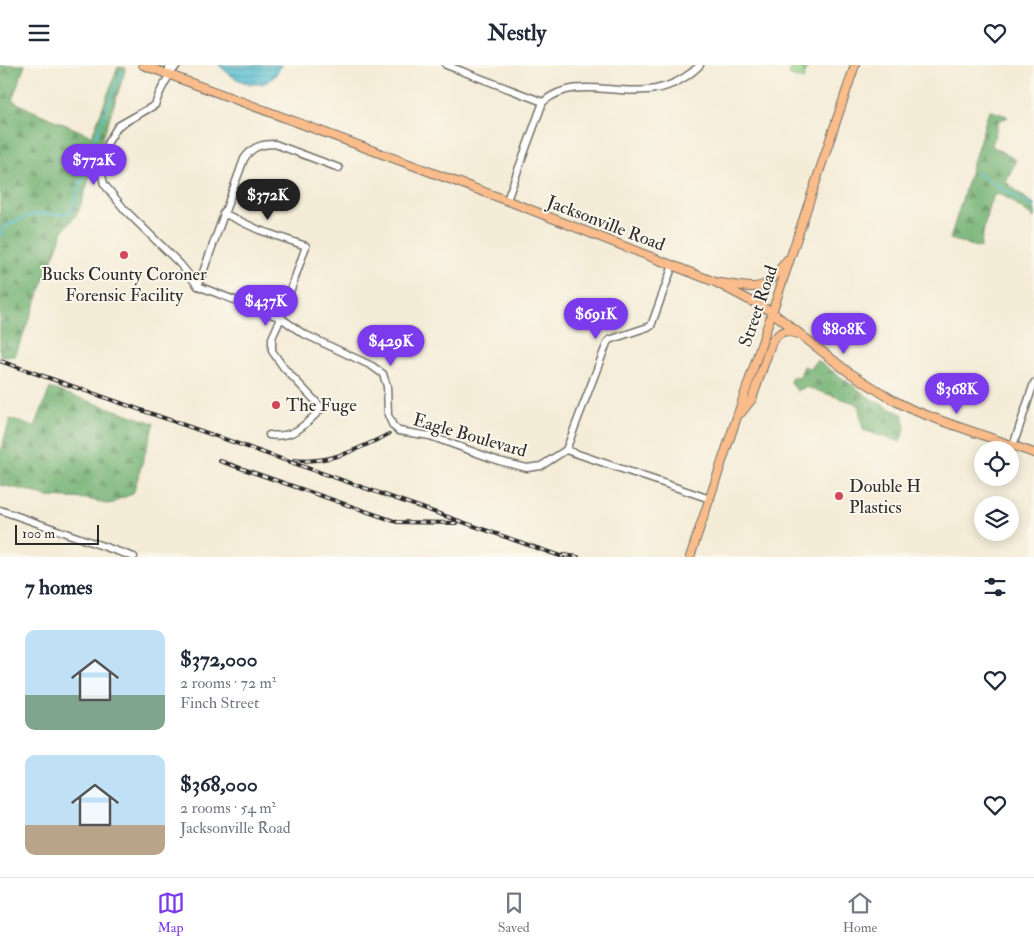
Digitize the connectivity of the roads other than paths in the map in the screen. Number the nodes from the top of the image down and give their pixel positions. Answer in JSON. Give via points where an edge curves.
{"nodes":[{"id":1,"x":142,"y":65,"type":"edge"},
{"id":2,"x":169,"y":65,"type":"edge"},
{"id":3,"x":177,"y":65,"type":"edge"},
{"id":4,"x":446,"y":65,"type":"edge"},
{"id":5,"x":700,"y":65,"type":"edge"},
{"id":6,"x":854,"y":65,"type":"edge"},
{"id":7,"x":168,"y":75,"type":"junction"},
{"id":8,"x":650,"y":83,"type":"dead end"},
{"id":9,"x":552,"y":88,"type":"dead end"},
{"id":10,"x":543,"y":103,"type":"junction"},
{"id":11,"x":339,"y":168,"type":"dead end"},
{"id":12,"x":507,"y":200,"type":"junction"},
{"id":13,"x":223,"y":213,"type":"junction"},
{"id":14,"x":792,"y":254,"type":"junction"},
{"id":15,"x":673,"y":265,"type":"junction"},
{"id":16,"x":715,"y":282,"type":"junction"},
{"id":17,"x":198,"y":286,"type":"junction"},
{"id":18,"x":772,"y":312,"type":"junction"},
{"id":19,"x":281,"y":319,"type":"junction"},
{"id":20,"x":801,"y":334,"type":"junction"},
{"id":21,"x":1034,"y":383,"type":"edge"},
{"id":22,"x":737,"y":419,"type":"junction"},
{"id":23,"x":269,"y":435,"type":"dead end"},
{"id":24,"x":999,"y":441,"type":"edge"},
{"id":25,"x":1015,"y":441,"type":"edge"},
{"id":26,"x":1019,"y":448,"type":"edge"},
{"id":27,"x":566,"y":450,"type":"junction"},
{"id":28,"x":1034,"y":453,"type":"edge"},
{"id":29,"x":710,"y":499,"type":"junction"},
{"id":30,"x":0,"y":510,"type":"edge"},
{"id":31,"x":134,"y":557,"type":"edge"},
{"id":32,"x":690,"y":557,"type":"edge"}],
"edges":[{"from":1,"to":7,"type":"main road","name":"Jacksonville Road"},
{"from":2,"to":7,"type":"street"},
{"from":3,"to":7,"type":"street"},
{"from":4,"to":10,"type":"street"},
{"from":5,"to":8,"type":"street","via":[[684,77]]},
{"from":6,"to":14,"type":"main road","name":"Street Road"},
{"from":7,"to":12,"type":"main road","name":"Jacksonville Road"},
{"from":7,"to":17,"type":"street","via":[[155,105],[118,126],[108,142],[102,175],[104,185],[125,210]]},
{"from":9,"to":10,"type":"street"},
{"from":10,"to":12,"type":"street"},
{"from":11,"to":13,"type":"street","via":[[275,144],[251,149]]},
{"from":12,"to":15,"type":"main road","name":"Jacksonville Road"},
{"from":13,"to":17,"type":"street"},
{"from":13,"to":19,"type":"street","via":[[306,246]]},
{"from":14,"to":16,"type":"main road","via":[[765,285],[752,288]]},
{"from":14,"to":18,"type":"main road","name":"Street Road"},
{"from":15,"to":16,"type":"main road","name":"Jacksonville Road"},
{"from":15,"to":27,"type":"street","via":[[651,326],[606,343]]},
{"from":16,"to":18,"type":"main road","name":"Jacksonville Road"},
{"from":17,"to":19,"type":"street","name":"Eagle Boulevard"},
{"from":18,"to":20,"type":"main road","name":"Jacksonville Road"},
{"from":18,"to":22,"type":"main road","name":"Street Road"},
{"from":19,"to":23,"type":"street","via":[[272,351],[322,408],[297,431],[284,436]]},
{"from":19,"to":27,"type":"street","name":"Eagle Boulevard","via":[[383,374],[387,386],[388,415],[393,426],[400,431],[430,436],[527,469],[540,466]]},
{"from":20,"to":22,"type":"main road","via":[[786,331],[772,341],[752,399]]},
{"from":20,"to":24,"type":"main road","name":"Jacksonville Road","via":[[851,374],[913,410]]},
{"from":21,"to":25,"type":"street"},
{"from":22,"to":29,"type":"main road","name":"Street Road"},
{"from":26,"to":28,"type":"main road","name":"Jacksonville Road"},
{"from":27,"to":29,"type":"street"},
{"from":29,"to":32,"type":"main road","name":"Street Road"},
{"from":30,"to":31,"type":"street"}]}
